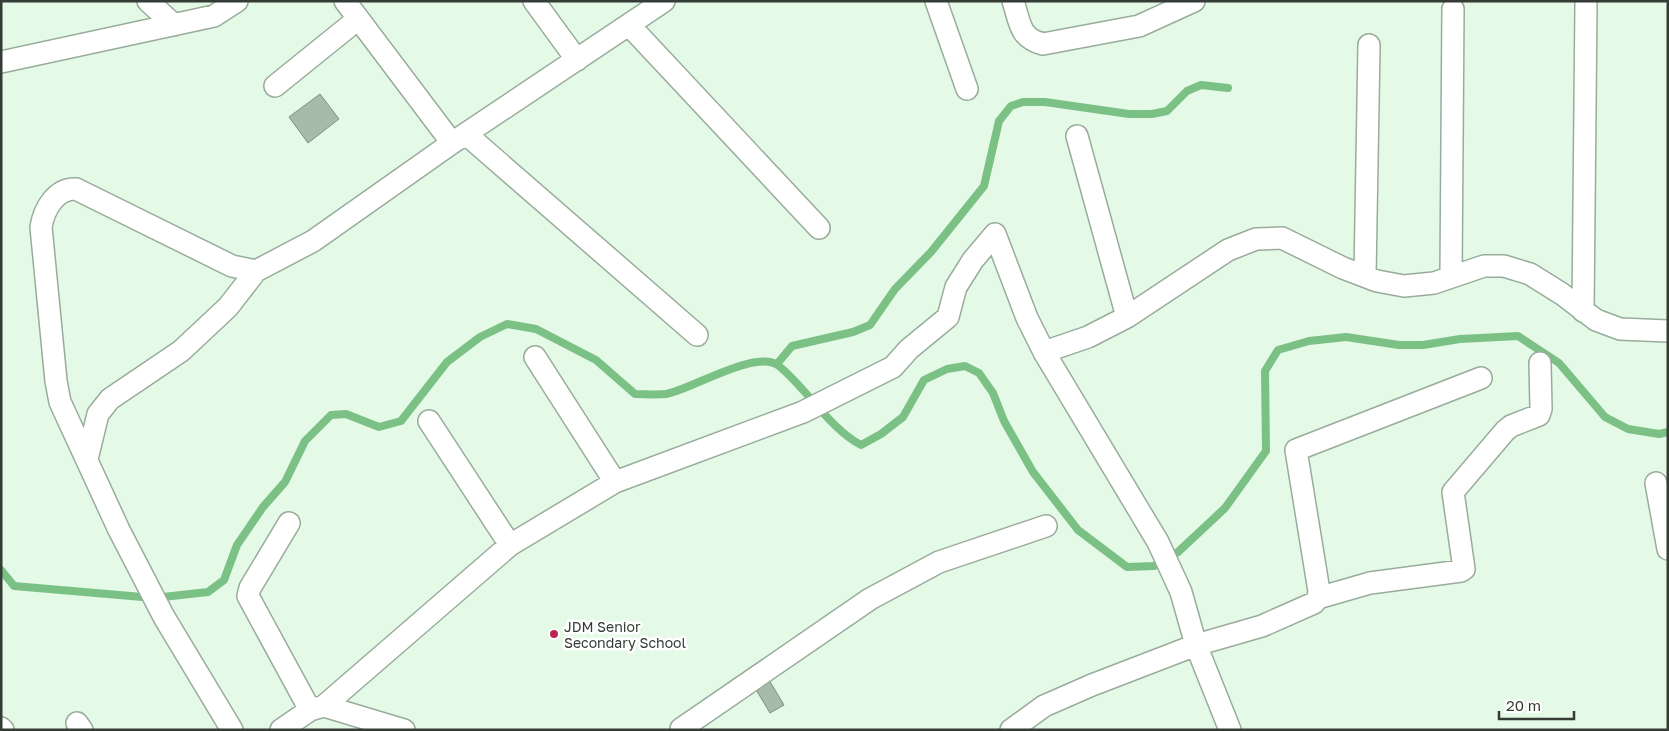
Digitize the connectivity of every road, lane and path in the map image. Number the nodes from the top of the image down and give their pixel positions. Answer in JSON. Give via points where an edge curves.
{"nodes":[{"id":1,"x":148,"y":1,"type":"edge"},
{"id":2,"x":237,"y":1,"type":"edge"},
{"id":3,"x":345,"y":1,"type":"edge"},
{"id":4,"x":534,"y":1,"type":"edge"},
{"id":5,"x":664,"y":1,"type":"edge"},
{"id":6,"x":936,"y":1,"type":"edge"},
{"id":7,"x":1013,"y":1,"type":"edge"},
{"id":8,"x":1194,"y":1,"type":"edge"},
{"id":9,"x":1586,"y":4,"type":"dead end"},
{"id":10,"x":1453,"y":9,"type":"dead end"},
{"id":11,"x":358,"y":19,"type":"junction"},
{"id":12,"x":174,"y":25,"type":"junction"},
{"id":13,"x":629,"y":25,"type":"junction"},
{"id":14,"x":1369,"y":45,"type":"dead end"},
{"id":15,"x":577,"y":60,"type":"junction"},
{"id":16,"x":1,"y":62,"type":"edge"},
{"id":17,"x":275,"y":86,"type":"dead end"},
{"id":18,"x":967,"y":89,"type":"dead end"},
{"id":19,"x":1077,"y":136,"type":"dead end"},
{"id":20,"x":459,"y":138,"type":"junction"},
{"id":21,"x":819,"y":228,"type":"dead end"},
{"id":22,"x":256,"y":270,"type":"junction"},
{"id":23,"x":1365,"y":276,"type":"junction"},
{"id":24,"x":1451,"y":276,"type":"junction"},
{"id":25,"x":1583,"y":311,"type":"junction"},
{"id":26,"x":1127,"y":317,"type":"junction"},
{"id":27,"x":1668,"y":331,"type":"edge"},
{"id":28,"x":698,"y":335,"type":"dead end"},
{"id":29,"x":1044,"y":352,"type":"junction"},
{"id":30,"x":534,"y":357,"type":"dead end"},
{"id":31,"x":1540,"y":363,"type":"dead end"},
{"id":32,"x":1481,"y":378,"type":"dead end"},
{"id":33,"x":428,"y":421,"type":"dead end"},
{"id":34,"x":87,"y":459,"type":"junction"},
{"id":35,"x":615,"y":482,"type":"junction"},
{"id":36,"x":1656,"y":483,"type":"dead end"},
{"id":37,"x":289,"y":522,"type":"dead end"},
{"id":38,"x":1046,"y":526,"type":"dead end"},
{"id":39,"x":510,"y":545,"type":"junction"},
{"id":40,"x":1668,"y":549,"type":"edge"},
{"id":41,"x":1318,"y":598,"type":"junction"},
{"id":42,"x":1196,"y":645,"type":"junction"},
{"id":43,"x":317,"y":708,"type":"junction"},
{"id":44,"x":232,"y":730,"type":"edge"},
{"id":45,"x":281,"y":730,"type":"edge"},
{"id":46,"x":404,"y":730,"type":"edge"},
{"id":47,"x":681,"y":730,"type":"edge"},
{"id":48,"x":1011,"y":730,"type":"edge"},
{"id":49,"x":1230,"y":730,"type":"edge"}],
"edges":[{"from":1,"to":12,"type":"street"},
{"from":2,"to":12,"type":"street","via":[[214,16]]},
{"from":3,"to":11,"type":"street"},
{"from":4,"to":15,"type":"street"},
{"from":5,"to":13,"type":"street"},
{"from":6,"to":18,"type":"street"},
{"from":7,"to":8,"type":"street","via":[[1024,34],[1031,41],[1043,44],[1139,26]]},
{"from":9,"to":25,"type":"street"},
{"from":10,"to":24,"type":"street"},
{"from":11,"to":17,"type":"street"},
{"from":11,"to":20,"type":"street"},
{"from":12,"to":16,"type":"street"},
{"from":13,"to":15,"type":"street"},
{"from":13,"to":21,"type":"street"},
{"from":14,"to":23,"type":"street"},
{"from":15,"to":20,"type":"street"},
{"from":19,"to":26,"type":"street"},
{"from":20,"to":22,"type":"street","via":[[313,241]]},
{"from":20,"to":28,"type":"street"},
{"from":22,"to":34,"type":"street","via":[[228,307],[180,351],[110,399],[98,414]]},
{"from":22,"to":34,"type":"street","via":[[232,266],[76,189],[66,189],[57,194],[43,217],[41,227],[56,381],[60,402]]},
{"from":23,"to":24,"type":"street","via":[[1404,286],[1434,283]]},
{"from":23,"to":26,"type":"street","via":[[1282,238],[1256,239],[1228,250]]},
{"from":24,"to":25,"type":"street","via":[[1484,266],[1504,266],[1530,274]]},
{"from":25,"to":27,"type":"street","via":[[1620,329]]},
{"from":26,"to":29,"type":"street","via":[[1088,337]]},
{"from":29,"to":35,"type":"street","via":[[1027,318],[995,234],[956,287],[948,318],[909,349],[893,367],[803,412]]},
{"from":29,"to":42,"type":"street","via":[[1158,542],[1181,592]]},
{"from":30,"to":35,"type":"street"},
{"from":31,"to":41,"type":"street","via":[[1539,415],[1505,431],[1453,492],[1464,569],[1370,583]]},
{"from":32,"to":41,"type":"street","via":[[1296,450]]},
{"from":33,"to":39,"type":"street"},
{"from":34,"to":44,"type":"street","via":[[164,617]]},
{"from":35,"to":39,"type":"street"},
{"from":36,"to":40,"type":"street"},
{"from":37,"to":43,"type":"street","via":[[248,596],[251,606]]},
{"from":38,"to":47,"type":"street","via":[[939,562],[870,599]]},
{"from":39,"to":43,"type":"street"},
{"from":41,"to":42,"type":"street","via":[[1314,603],[1262,626]]},
{"from":42,"to":48,"type":"street","via":[[1044,706]]},
{"from":42,"to":49,"type":"street"},
{"from":43,"to":45,"type":"street"},
{"from":43,"to":46,"type":"street"}]}
